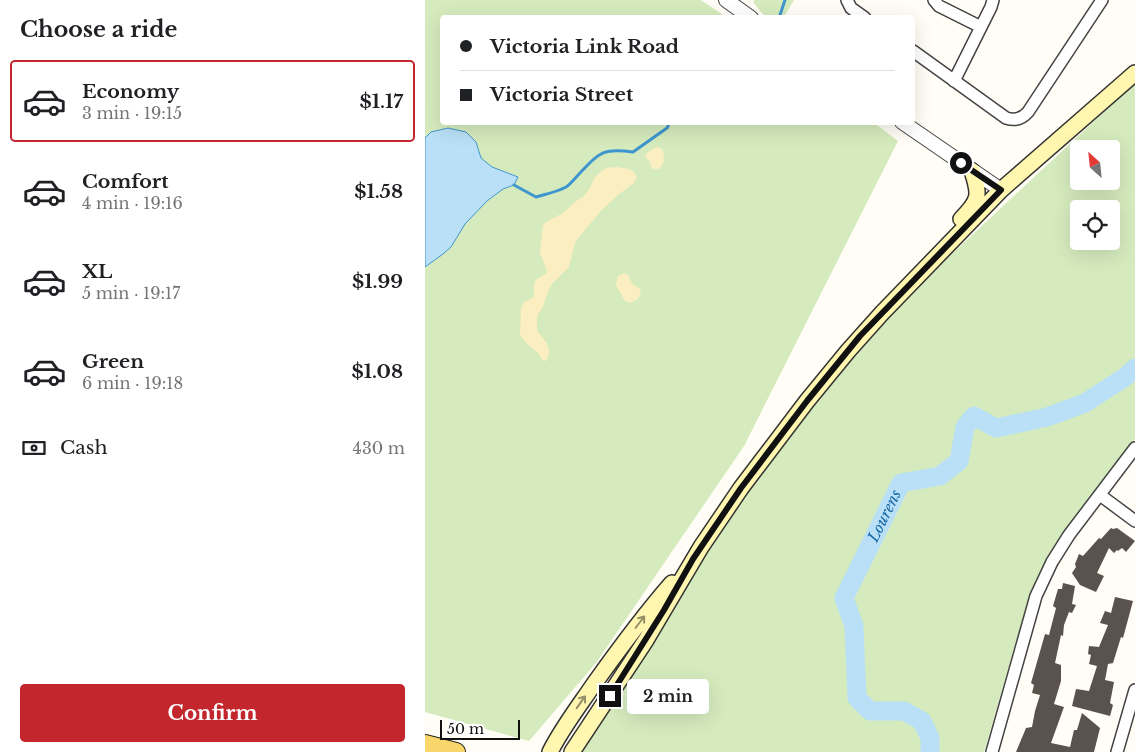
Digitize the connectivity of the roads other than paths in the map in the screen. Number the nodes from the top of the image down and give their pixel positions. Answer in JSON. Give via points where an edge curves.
{"nodes":[{"id":1,"x":726,"y":0,"type":"edge"},
{"id":2,"x":847,"y":0,"type":"edge"},
{"id":3,"x":934,"y":0,"type":"edge"},
{"id":4,"x":993,"y":0,"type":"edge"},
{"id":5,"x":1102,"y":0,"type":"edge"},
{"id":6,"x":747,"y":15,"type":"edge"},
{"id":7,"x":861,"y":15,"type":"edge"},
{"id":8,"x":981,"y":27,"type":"junction"},
{"id":9,"x":915,"y":52,"type":"edge"},
{"id":10,"x":1135,"y":73,"type":"edge"},
{"id":11,"x":954,"y":81,"type":"junction"},
{"id":12,"x":906,"y":125,"type":"edge"},
{"id":13,"x":972,"y":171,"type":"junction"},
{"id":14,"x":1001,"y":190,"type":"junction"},
{"id":15,"x":932,"y":260,"type":"junction"},
{"id":16,"x":1135,"y":448,"type":"edge"},
{"id":17,"x":1100,"y":495,"type":"junction"},
{"id":18,"x":1135,"y":521,"type":"edge"},
{"id":19,"x":693,"y":559,"type":"junction"},
{"id":20,"x":1135,"y":690,"type":"edge"},
{"id":21,"x":425,"y":744,"type":"edge"},
{"id":22,"x":456,"y":752,"type":"edge"},
{"id":23,"x":550,"y":752,"type":"edge"},
{"id":24,"x":572,"y":752,"type":"edge"},
{"id":25,"x":992,"y":752,"type":"edge"},
{"id":26,"x":1117,"y":752,"type":"edge"}],
"edges":[{"from":1,"to":6,"type":"street"},
{"from":2,"to":7,"type":"street"},
{"from":3,"to":8,"type":"street","via":[[939,6]]},
{"from":4,"to":8,"type":"street"},
{"from":5,"to":11,"type":"street","via":[[1022,118],[1006,118]]},
{"from":8,"to":11,"type":"street"},
{"from":9,"to":11,"type":"street"},
{"from":10,"to":14,"type":"main road"},
{"from":12,"to":13,"type":"street"},
{"from":13,"to":14,"type":"street"},
{"from":13,"to":15,"type":"main road","via":[[977,187],[974,203],[940,244]]},
{"from":14,"to":15,"type":"main road"},
{"from":15,"to":19,"type":"main road","via":[[860,336],[807,401],[741,488]]},
{"from":16,"to":17,"type":"street"},
{"from":17,"to":18,"type":"street"},
{"from":17,"to":25,"type":"street","via":[[1069,535],[1036,596]]},
{"from":23,"to":19,"type":"main road","one_way":true,"via":[[611,661]]},
{"from":19,"to":24,"type":"main road","via":[[646,640]]},
{"from":20,"to":26,"type":"street"},
{"from":21,"to":22,"type":"main road"}]}
